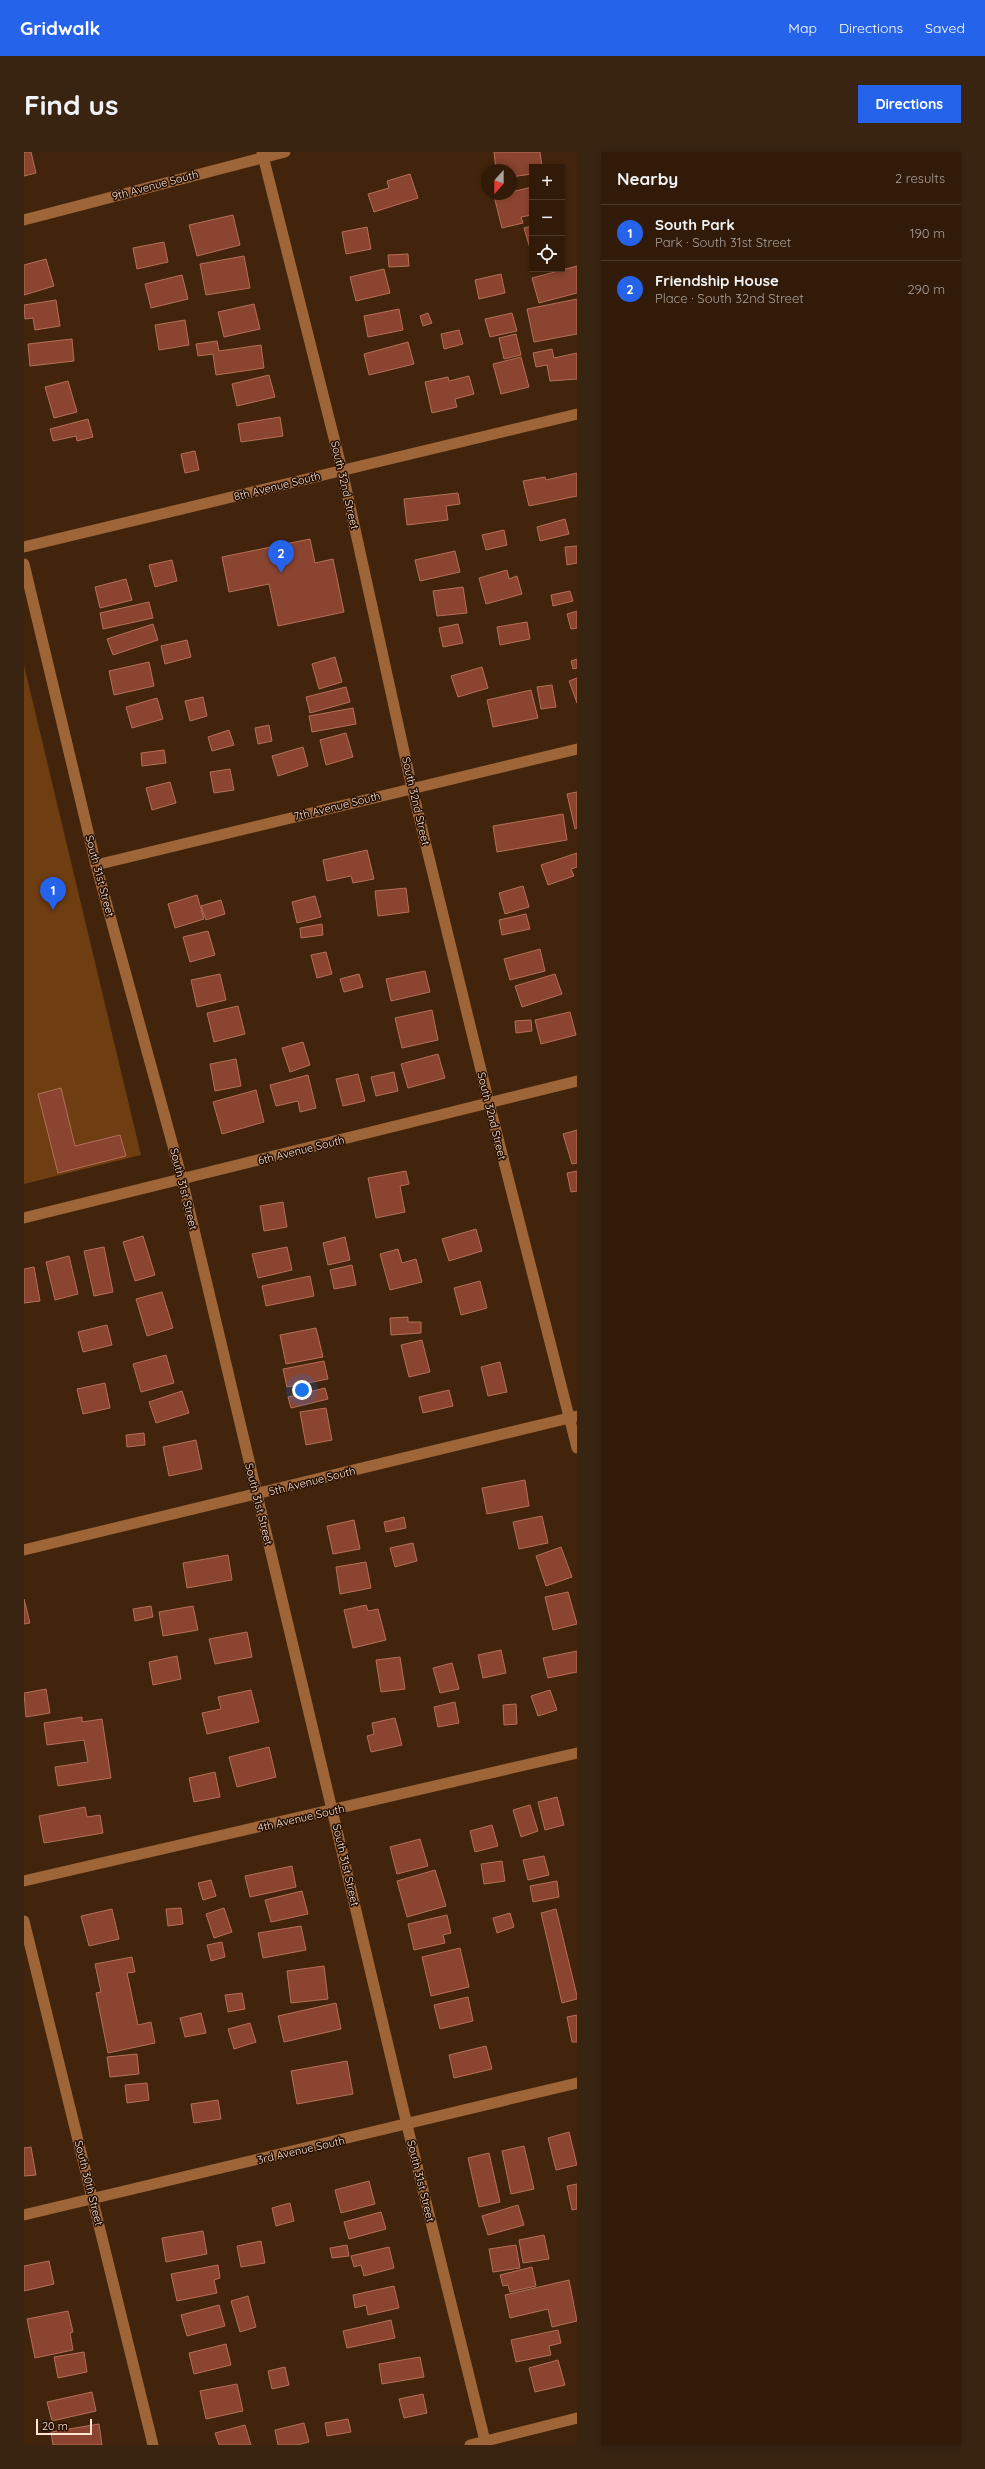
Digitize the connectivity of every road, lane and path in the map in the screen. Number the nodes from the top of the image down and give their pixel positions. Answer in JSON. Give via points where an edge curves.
{"nodes":[{"id":1,"x":285,"y":152,"type":"edge"},
{"id":2,"x":262,"y":154,"type":"edge"},
{"id":3,"x":24,"y":220,"type":"edge"},
{"id":4,"x":577,"y":414,"type":"edge"},
{"id":5,"x":342,"y":470,"type":"junction"},
{"id":6,"x":24,"y":547,"type":"edge"},
{"id":7,"x":24,"y":564,"type":"edge"},
{"id":8,"x":577,"y":749,"type":"edge"},
{"id":9,"x":412,"y":788,"type":"junction"},
{"id":10,"x":96,"y":864,"type":"junction"},
{"id":11,"x":577,"y":1081,"type":"edge"},
{"id":12,"x":489,"y":1103,"type":"junction"},
{"id":13,"x":182,"y":1179,"type":"junction"},
{"id":14,"x":24,"y":1218,"type":"edge"},
{"id":15,"x":573,"y":1417,"type":"edge"},
{"id":16,"x":577,"y":1448,"type":"edge"},
{"id":17,"x":257,"y":1495,"type":"junction"},
{"id":18,"x":24,"y":1550,"type":"edge"},
{"id":19,"x":577,"y":1753,"type":"edge"},
{"id":20,"x":333,"y":1811,"type":"junction"},
{"id":21,"x":24,"y":1881,"type":"edge"},
{"id":22,"x":24,"y":1921,"type":"edge"},
{"id":23,"x":577,"y":2083,"type":"edge"},
{"id":24,"x":407,"y":2125,"type":"junction"},
{"id":25,"x":92,"y":2198,"type":"junction"},
{"id":26,"x":24,"y":2215,"type":"edge"},
{"id":27,"x":577,"y":2418,"type":"edge"},
{"id":28,"x":486,"y":2443,"type":"edge"},
{"id":29,"x":153,"y":2445,"type":"edge"},
{"id":30,"x":470,"y":2445,"type":"edge"}],
"edges":[{"from":1,"to":2,"type":"street","name":"9th Avenue South"},
{"from":2,"to":3,"type":"street","name":"9th Avenue South"},
{"from":2,"to":5,"type":"street","name":"South 32nd Street"},
{"from":4,"to":5,"type":"street","name":"8th Avenue South"},
{"from":5,"to":6,"type":"street","name":"8th Avenue South"},
{"from":5,"to":9,"type":"street","name":"South 32nd Street"},
{"from":7,"to":10,"type":"street","name":"South 31st Street"},
{"from":8,"to":9,"type":"street","name":"7th Avenue South"},
{"from":9,"to":10,"type":"street","name":"7th Avenue South"},
{"from":9,"to":12,"type":"street","name":"South 32nd Street"},
{"from":10,"to":13,"type":"street","name":"South 31st Street"},
{"from":11,"to":12,"type":"street","name":"6th Avenue South"},
{"from":12,"to":13,"type":"street","name":"6th Avenue South"},
{"from":12,"to":15,"type":"street","name":"South 32nd Street"},
{"from":13,"to":14,"type":"street","name":"6th Avenue South"},
{"from":13,"to":17,"type":"street","name":"South 31st Street"},
{"from":15,"to":16,"type":"street","name":"South 32nd Street"},
{"from":15,"to":17,"type":"street","name":"5th Avenue South"},
{"from":17,"to":18,"type":"street","name":"5th Avenue South"},
{"from":17,"to":20,"type":"street","name":"South 31st Street"},
{"from":19,"to":20,"type":"street","name":"4th Avenue South"},
{"from":20,"to":21,"type":"street","name":"4th Avenue South"},
{"from":20,"to":24,"type":"street","name":"South 31st Street"},
{"from":22,"to":25,"type":"street","name":"South 30th Street"},
{"from":23,"to":24,"type":"street","name":"3rd Avenue South"},
{"from":24,"to":25,"type":"street","name":"3rd Avenue South"},
{"from":24,"to":28,"type":"street","name":"South 31st Street"},
{"from":25,"to":26,"type":"street","name":"3rd Avenue South"},
{"from":25,"to":29,"type":"street","name":"South 30th Street"},
{"from":27,"to":28,"type":"street"},
{"from":28,"to":30,"type":"street"}]}
